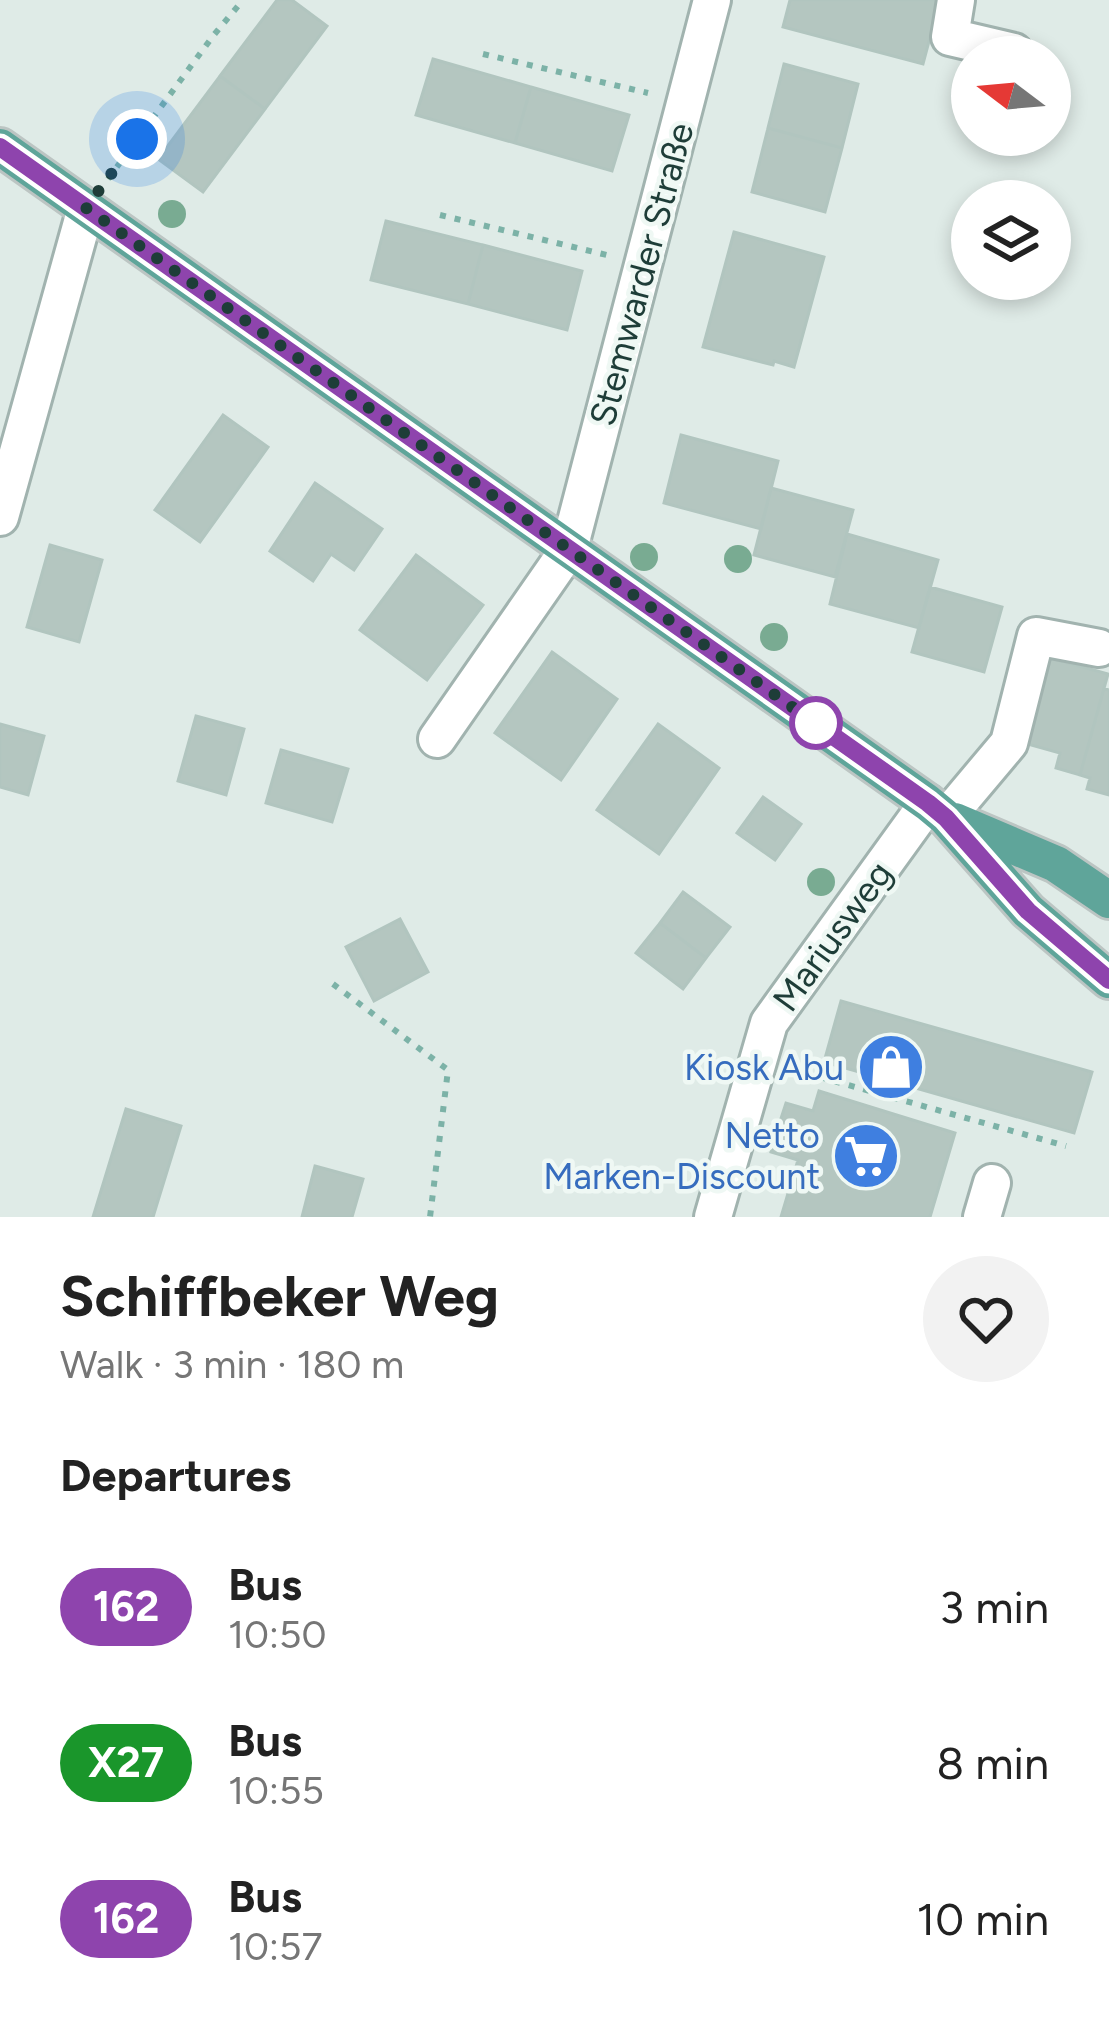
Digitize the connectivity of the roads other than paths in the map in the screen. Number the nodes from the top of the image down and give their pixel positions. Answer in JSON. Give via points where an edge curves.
{"nodes":[{"id":1,"x":712,"y":0,"type":"edge"},
{"id":2,"x":956,"y":0,"type":"edge"},
{"id":3,"x":951,"y":37,"type":"edge"},
{"id":4,"x":0,"y":147,"type":"edge"},
{"id":5,"x":86,"y":208,"type":"junction"},
{"id":6,"x":0,"y":517,"type":"edge"},
{"id":7,"x":569,"y":549,"type":"junction"},
{"id":8,"x":1099,"y":648,"type":"dead end"},
{"id":9,"x":436,"y":739,"type":"dead end"},
{"id":10,"x":937,"y":810,"type":"junction"},
{"id":11,"x":1109,"y":900,"type":"edge"},
{"id":12,"x":1109,"y":980,"type":"edge"},
{"id":13,"x":713,"y":1217,"type":"edge"}],
"edges":[{"from":1,"to":7,"type":"street","name":"Stemwarder Straße"},
{"from":2,"to":3,"type":"street"},
{"from":4,"to":5,"type":"main road"},
{"from":5,"to":6,"type":"street"},
{"from":5,"to":7,"type":"main road"},
{"from":7,"to":9,"type":"street"},
{"from":7,"to":10,"type":"main road"},
{"from":8,"to":10,"type":"street","name":"Mariusweg","via":[[1036,636],[1009,743]]},
{"from":10,"to":11,"type":"main road","via":[[1056,864]]},
{"from":10,"to":12,"type":"main road","via":[[1028,911]]},
{"from":10,"to":13,"type":"street","name":"Mariusweg","via":[[769,1023]]}]}
